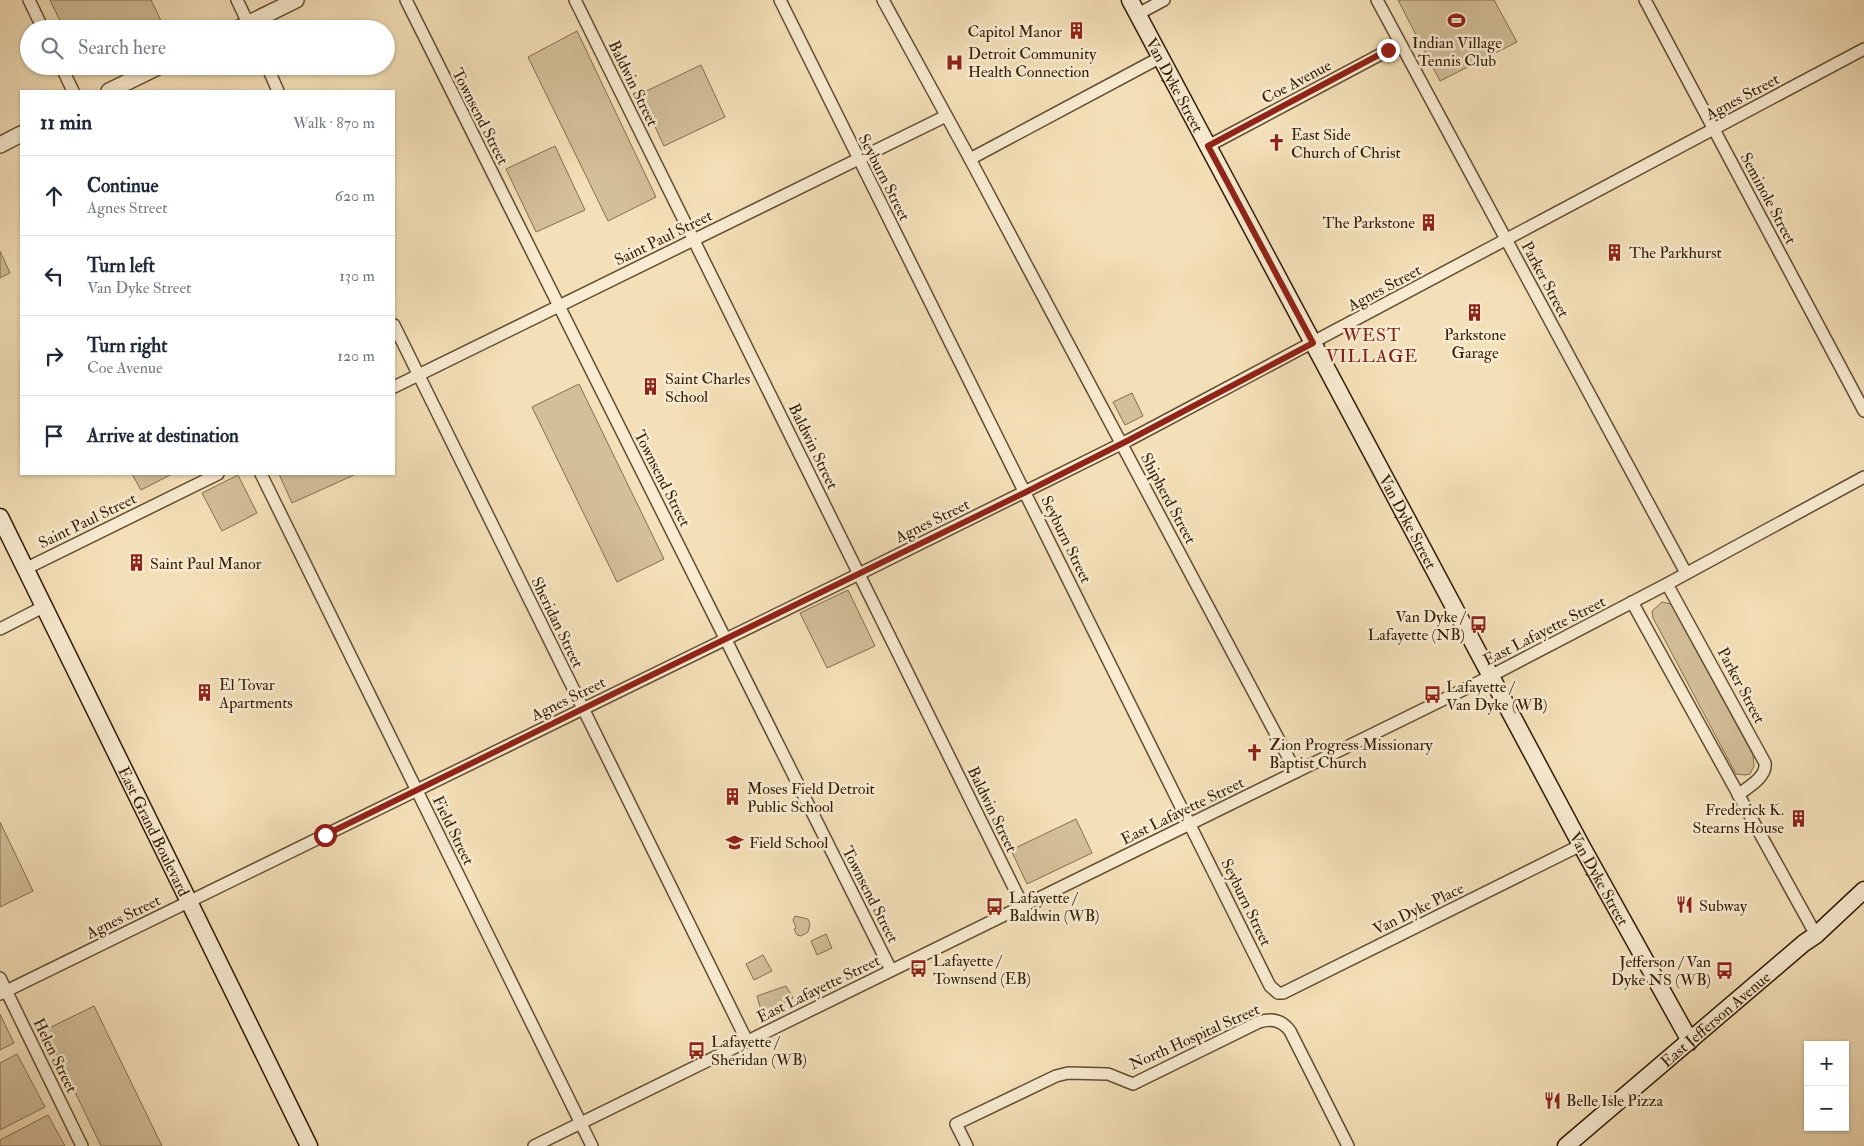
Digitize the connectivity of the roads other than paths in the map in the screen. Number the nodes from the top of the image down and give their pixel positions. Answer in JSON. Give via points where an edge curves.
{"nodes":[{"id":1,"x":29,"y":0,"type":"edge"},
{"id":2,"x":237,"y":0,"type":"edge"},
{"id":3,"x":296,"y":0,"type":"edge"},
{"id":4,"x":406,"y":0,"type":"edge"},
{"id":5,"x":575,"y":0,"type":"edge"},
{"id":6,"x":780,"y":0,"type":"edge"},
{"id":7,"x":882,"y":0,"type":"edge"},
{"id":8,"x":1164,"y":0,"type":"edge"},
{"id":9,"x":1376,"y":0,"type":"edge"},
{"id":10,"x":1645,"y":0,"type":"edge"},
{"id":11,"x":1134,"y":7,"type":"edge"},
{"id":12,"x":39,"y":20,"type":"edge"},
{"id":13,"x":243,"y":20,"type":"edge"},
{"id":14,"x":258,"y":20,"type":"edge"},
{"id":15,"x":1400,"y":44,"type":"junction"},
{"id":16,"x":1864,"y":49,"type":"edge"},
{"id":17,"x":1160,"y":57,"type":"junction"},
{"id":18,"x":65,"y":75,"type":"edge"},
{"id":19,"x":142,"y":75,"type":"edge"},
{"id":20,"x":271,"y":75,"type":"edge"},
{"id":21,"x":73,"y":90,"type":"edge"},
{"id":22,"x":112,"y":90,"type":"edge"},
{"id":23,"x":278,"y":90,"type":"edge"},
{"id":24,"x":946,"y":116,"type":"junction"},
{"id":25,"x":1714,"y":129,"type":"junction"},
{"id":26,"x":20,"y":135,"type":"edge"},
{"id":27,"x":0,"y":145,"type":"edge"},
{"id":28,"x":1208,"y":146,"type":"junction"},
{"id":29,"x":858,"y":160,"type":"junction"},
{"id":30,"x":970,"y":160,"type":"junction"},
{"id":31,"x":694,"y":240,"type":"junction"},
{"id":32,"x":1507,"y":240,"type":"junction"},
{"id":33,"x":558,"y":306,"type":"junction"},
{"id":34,"x":395,"y":327,"type":"edge"},
{"id":35,"x":1313,"y":343,"type":"junction"},
{"id":36,"x":418,"y":375,"type":"junction"},
{"id":37,"x":395,"y":386,"type":"edge"},
{"id":38,"x":1864,"y":411,"type":"edge"},
{"id":39,"x":1122,"y":444,"type":"junction"},
{"id":40,"x":216,"y":475,"type":"edge"},
{"id":41,"x":261,"y":475,"type":"edge"},
{"id":42,"x":1864,"y":477,"type":"edge"},
{"id":43,"x":1026,"y":492,"type":"junction"},
{"id":44,"x":0,"y":517,"type":"edge"},
{"id":45,"x":25,"y":569,"type":"junction"},
{"id":46,"x":1686,"y":573,"type":"junction"},
{"id":47,"x":859,"y":574,"type":"junction"},
{"id":48,"x":1667,"y":584,"type":"junction"},
{"id":49,"x":1632,"y":602,"type":"junction"},
{"id":50,"x":43,"y":607,"type":"junction"},
{"id":51,"x":0,"y":629,"type":"edge"},
{"id":52,"x":726,"y":640,"type":"junction"},
{"id":53,"x":1491,"y":676,"type":"junction"},
{"id":54,"x":583,"y":709,"type":"junction"},
{"id":55,"x":1296,"y":772,"type":"junction"},
{"id":56,"x":417,"y":790,"type":"junction"},
{"id":57,"x":1738,"y":795,"type":"junction"},
{"id":58,"x":1189,"y":824,"type":"junction"},
{"id":59,"x":1581,"y":845,"type":"junction"},
{"id":60,"x":1864,"y":890,"type":"edge"},
{"id":61,"x":190,"y":901,"type":"junction"},
{"id":62,"x":1024,"y":906,"type":"junction"},
{"id":63,"x":1816,"y":935,"type":"junction"},
{"id":64,"x":891,"y":970,"type":"junction"},
{"id":65,"x":0,"y":978,"type":"edge"},
{"id":66,"x":1270,"y":986,"type":"joint"},
{"id":67,"x":3,"y":993,"type":"edge"},
{"id":68,"x":1690,"y":1040,"type":"junction"},
{"id":69,"x":747,"y":1041,"type":"junction"},
{"id":70,"x":580,"y":1123,"type":"junction"},
{"id":71,"x":82,"y":1146,"type":"edge"},
{"id":72,"x":309,"y":1146,"type":"edge"},
{"id":73,"x":534,"y":1146,"type":"edge"},
{"id":74,"x":592,"y":1146,"type":"edge"},
{"id":75,"x":967,"y":1146,"type":"edge"},
{"id":76,"x":1348,"y":1146,"type":"edge"},
{"id":77,"x":1566,"y":1146,"type":"edge"}],
"edges":[{"from":1,"to":12,"type":"street"},
{"from":2,"to":13,"type":"street"},
{"from":3,"to":14,"type":"street"},
{"from":4,"to":33,"type":"street","name":"Townsend Street"},
{"from":5,"to":31,"type":"street","name":"Baldwin Street"},
{"from":6,"to":29,"type":"street","name":"Seyburn Street"},
{"from":7,"to":24,"type":"street"},
{"from":8,"to":11,"type":"street"},
{"from":9,"to":15,"type":"street","name":"Parker Street"},
{"from":10,"to":25,"type":"street","name":"Seminole Street"},
{"from":11,"to":17,"type":"main road","name":"Van Dyke Street"},
{"from":15,"to":28,"type":"street","name":"Coe Avenue"},
{"from":15,"to":32,"type":"street","name":"Parker Street"},
{"from":16,"to":25,"type":"street","name":"Agnes Street"},
{"from":17,"to":28,"type":"main road","name":"Van Dyke Street"},
{"from":17,"to":30,"type":"street"},
{"from":18,"to":21,"type":"street"},
{"from":19,"to":22,"type":"street"},
{"from":20,"to":23,"type":"street"},
{"from":24,"to":29,"type":"street","name":"Saint Paul Street"},
{"from":24,"to":30,"type":"street","name":"Shipherd Street"},
{"from":25,"to":32,"type":"street","name":"Agnes Street"},
{"from":25,"to":38,"type":"street","name":"Seminole Street"},
{"from":26,"to":27,"type":"street"},
{"from":28,"to":35,"type":"main road","name":"Van Dyke Street"},
{"from":29,"to":31,"type":"street","name":"Saint Paul Street"},
{"from":29,"to":43,"type":"street","name":"Seyburn Street"},
{"from":30,"to":39,"type":"street","name":"Shipherd Street"},
{"from":31,"to":33,"type":"street","name":"Saint Paul Street"},
{"from":31,"to":47,"type":"street","name":"Baldwin Street"},
{"from":32,"to":35,"type":"street","name":"Agnes Street"},
{"from":32,"to":46,"type":"street","name":"Parker Street"},
{"from":33,"to":36,"type":"street","name":"Saint Paul Street"},
{"from":33,"to":52,"type":"street","name":"Townsend Street"},
{"from":34,"to":36,"type":"street","name":"Sheridan Street"},
{"from":35,"to":39,"type":"street","name":"Agnes Street"},
{"from":35,"to":53,"type":"main road","name":"Van Dyke Street"},
{"from":36,"to":37,"type":"street","name":"Saint Paul Street"},
{"from":36,"to":54,"type":"street","name":"Sheridan Street"},
{"from":39,"to":43,"type":"street","name":"Agnes Street"},
{"from":39,"to":55,"type":"street","name":"Shipherd Street"},
{"from":40,"to":45,"type":"street","name":"Saint Paul Street"},
{"from":41,"to":56,"type":"street","name":"Field Street"},
{"from":42,"to":46,"type":"street","name":"East Lafayette Street"},
{"from":43,"to":47,"type":"street","name":"Agnes Street"},
{"from":43,"to":58,"type":"street","name":"Seyburn Street"},
{"from":44,"to":45,"type":"main road","name":"East Grand Boulevard"},
{"from":45,"to":50,"type":"main road","name":"East Grand Boulevard"},
{"from":46,"to":48,"type":"street","name":"East Lafayette Street"},
{"from":47,"to":52,"type":"street","name":"Agnes Street"},
{"from":47,"to":62,"type":"street","name":"Baldwin Street"},
{"from":48,"to":49,"type":"street","name":"East Lafayette Street"},
{"from":48,"to":57,"type":"street","name":"Parker Street","via":[[1765,763],[1759,778]]},
{"from":49,"to":53,"type":"street","name":"East Lafayette Street"},
{"from":49,"to":57,"type":"street"},
{"from":50,"to":51,"type":"street"},
{"from":50,"to":61,"type":"main road","name":"East Grand Boulevard"},
{"from":52,"to":54,"type":"street","name":"Agnes Street"},
{"from":52,"to":64,"type":"street","name":"Townsend Street"},
{"from":53,"to":55,"type":"street","name":"East Lafayette Street"},
{"from":53,"to":59,"type":"main road","name":"Van Dyke Street"},
{"from":54,"to":56,"type":"street","name":"Agnes Street"},
{"from":54,"to":69,"type":"street","name":"Sheridan Street"},
{"from":55,"to":58,"type":"street","name":"East Lafayette Street"},
{"from":56,"to":61,"type":"street","name":"Agnes Street"},
{"from":56,"to":70,"type":"street","name":"Field Street"},
{"from":57,"to":63,"type":"street"},
{"from":58,"to":62,"type":"street","name":"East Lafayette Street"},
{"from":58,"to":66,"type":"street","name":"Seyburn Street"},
{"from":59,"to":66,"type":"street","name":"Van Dyke Place","via":[[1283,992],[1278,993]]},
{"from":59,"to":68,"type":"main road","name":"Van Dyke Street"},
{"from":60,"to":63,"type":"main road","name":"East Jefferson Avenue"},
{"from":61,"to":67,"type":"street","name":"Agnes Street"},
{"from":61,"to":72,"type":"main road","name":"East Grand Boulevard"},
{"from":62,"to":64,"type":"street","name":"East Lafayette Street"},
{"from":63,"to":68,"type":"main road","name":"East Jefferson Avenue"},
{"from":64,"to":69,"type":"street","name":"East Lafayette Street"},
{"from":65,"to":67,"type":"street","name":"Helen Street"},
{"from":67,"to":71,"type":"street","name":"Helen Street"},
{"from":68,"to":77,"type":"main road","name":"East Jefferson Avenue"},
{"from":69,"to":70,"type":"street","name":"East Lafayette Street"},
{"from":70,"to":73,"type":"street","name":"East Lafayette Street"},
{"from":70,"to":74,"type":"street","name":"Field Street"},
{"from":75,"to":76,"type":"street","name":"North Hospital Street","via":[[956,1124],[1056,1076],[1068,1073],[1108,1074],[1133,1084],[1259,1022],[1271,1020],[1278,1021],[1290,1031]]}]}
